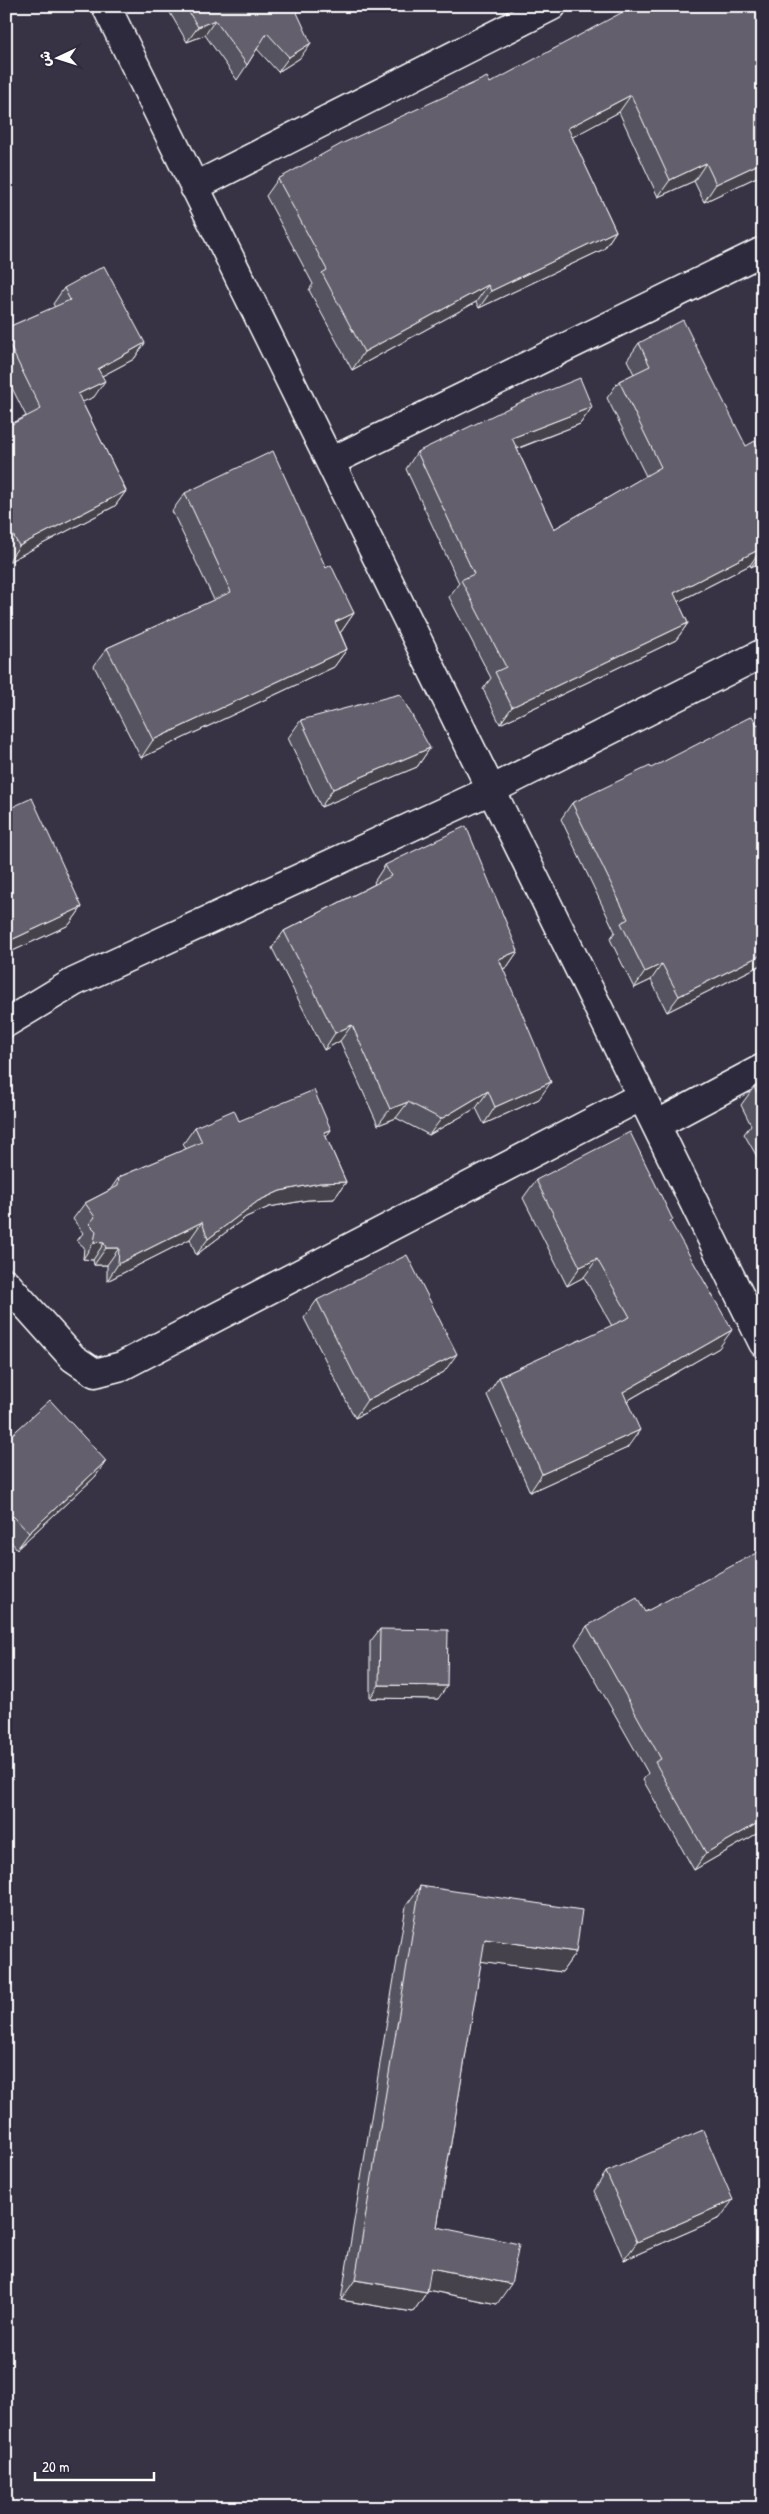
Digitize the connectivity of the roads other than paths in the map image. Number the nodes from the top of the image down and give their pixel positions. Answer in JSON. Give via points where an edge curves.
{"nodes":[{"id":1,"x":106,"y":6,"type":"edge"},
{"id":2,"x":552,"y":6,"type":"edge"},
{"id":3,"x":194,"y":187,"type":"junction"},
{"id":4,"x":763,"y":251,"type":"edge"},
{"id":5,"x":330,"y":462,"type":"junction"},
{"id":6,"x":763,"y":653,"type":"edge"},
{"id":7,"x":491,"y":790,"type":"junction"},
{"id":8,"x":6,"y":1023,"type":"edge"},
{"id":9,"x":763,"y":1068,"type":"edge"},
{"id":10,"x":642,"y":1096,"type":"junction"},
{"id":11,"x":656,"y":1125,"type":"junction"},
{"id":12,"x":6,"y":1283,"type":"edge"},
{"id":13,"x":763,"y":1343,"type":"edge"}],
"edges":[{"from":1,"to":3,"type":"street"},
{"from":2,"to":3,"type":"street"},
{"from":3,"to":5,"type":"street"},
{"from":4,"to":5,"type":"street"},
{"from":5,"to":7,"type":"street"},
{"from":6,"to":7,"type":"street"},
{"from":7,"to":8,"type":"street","via":[[74,982]]},
{"from":7,"to":10,"type":"street"},
{"from":9,"to":11,"type":"street"},
{"from":10,"to":11,"type":"street"},
{"from":10,"to":12,"type":"street","via":[[122,1366],[95,1373],[73,1358]]},
{"from":11,"to":13,"type":"street"}]}
